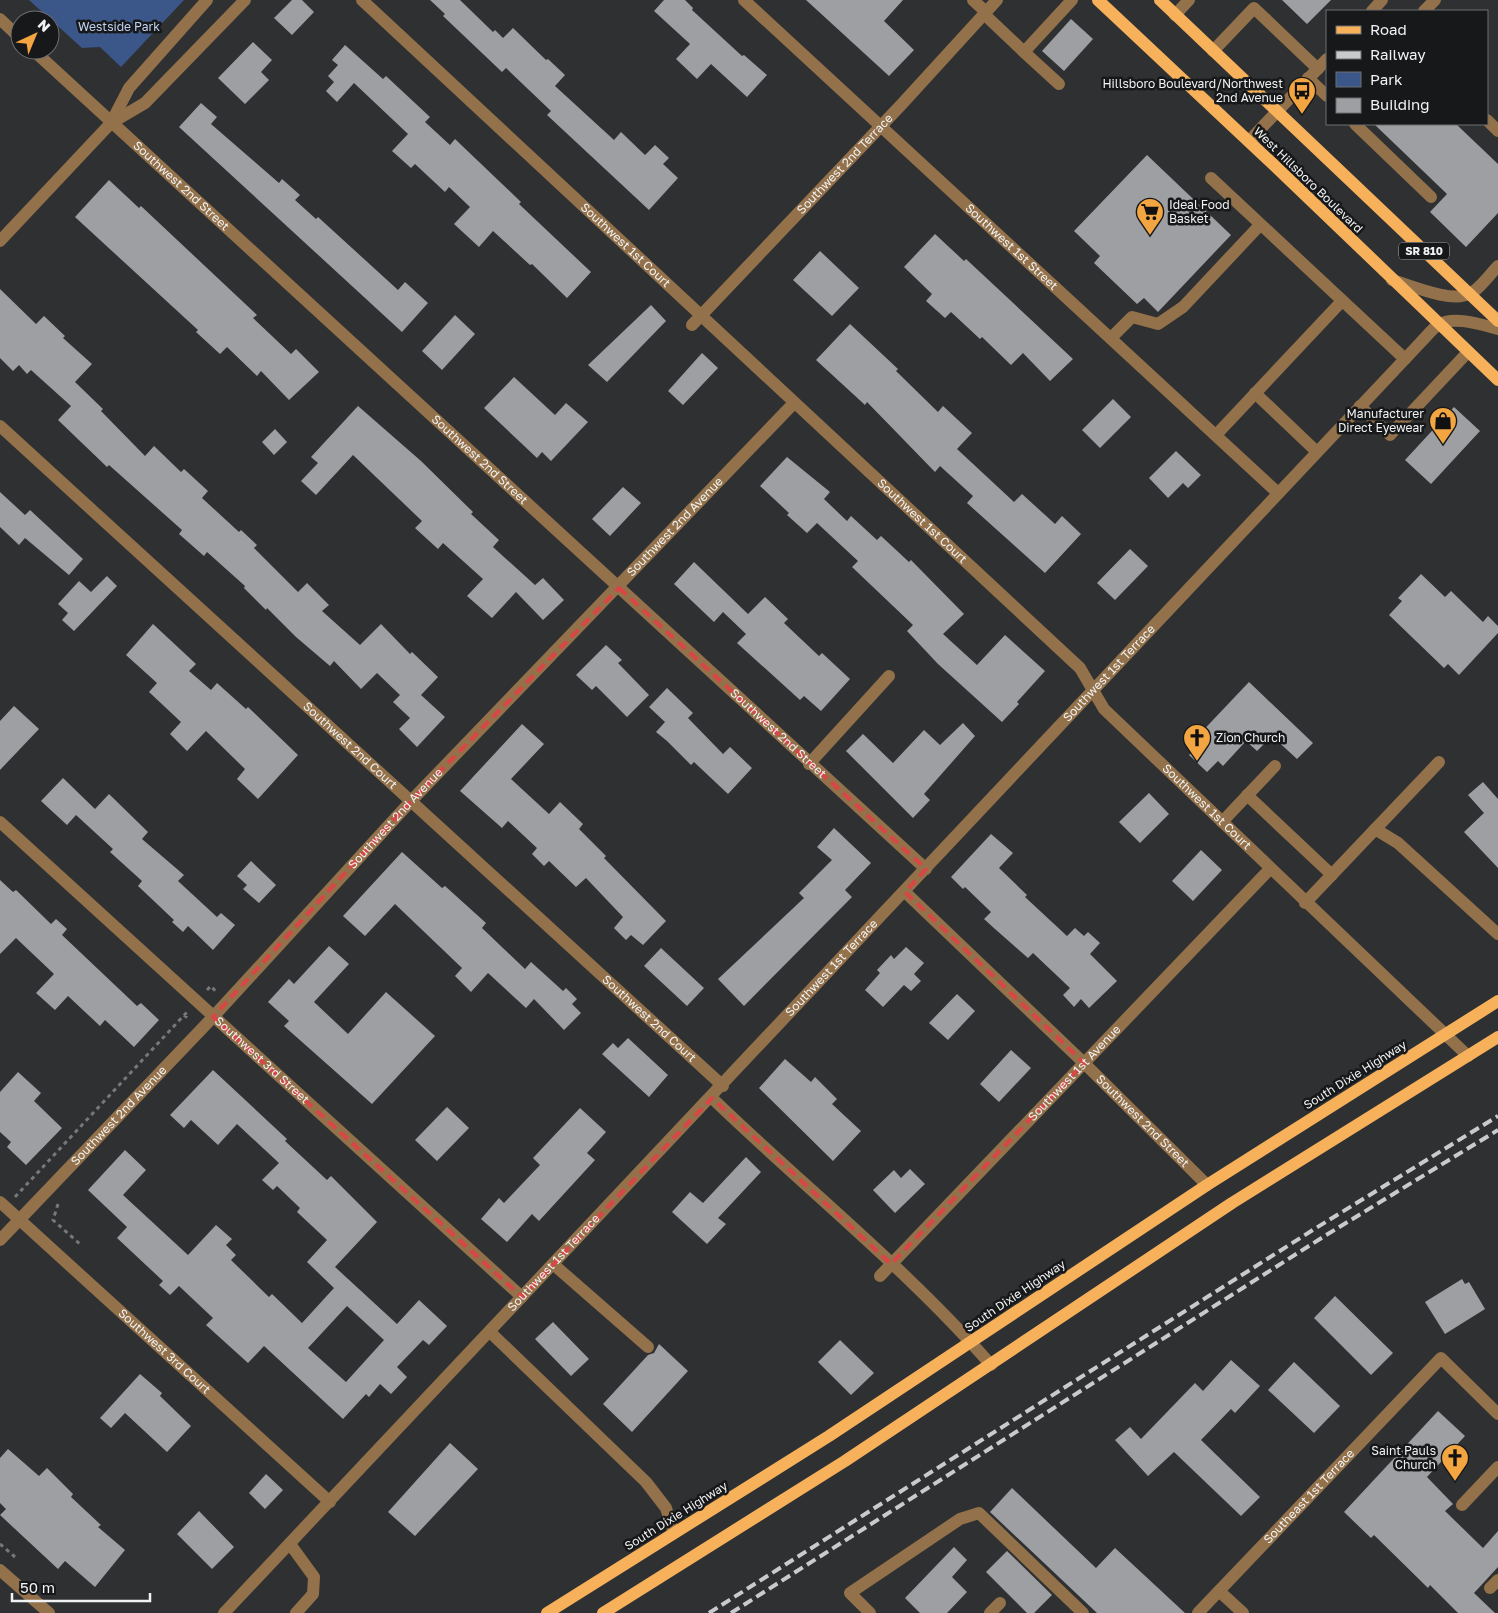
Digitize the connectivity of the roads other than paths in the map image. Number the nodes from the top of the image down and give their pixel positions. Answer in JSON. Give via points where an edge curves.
{"nodes":[{"id":1,"x":207,"y":0,"type":"edge"},
{"id":2,"x":245,"y":0,"type":"edge"},
{"id":3,"x":362,"y":0,"type":"edge"},
{"id":4,"x":744,"y":0,"type":"edge"},
{"id":5,"x":973,"y":0,"type":"edge"},
{"id":6,"x":997,"y":0,"type":"edge"},
{"id":7,"x":1072,"y":0,"type":"edge"},
{"id":8,"x":1098,"y":0,"type":"edge"},
{"id":9,"x":1160,"y":0,"type":"edge"},
{"id":10,"x":1189,"y":0,"type":"edge"},
{"id":11,"x":1382,"y":0,"type":"edge"},
{"id":12,"x":1434,"y":0,"type":"edge"},
{"id":13,"x":1373,"y":10,"type":"edge"},
{"id":14,"x":1425,"y":10,"type":"edge"},
{"id":15,"x":985,"y":13,"type":"junction"},
{"id":16,"x":1175,"y":15,"type":"junction"},
{"id":17,"x":0,"y":19,"type":"edge"},
{"id":18,"x":10,"y":28,"type":"edge"},
{"id":19,"x":1213,"y":51,"type":"junction"},
{"id":20,"x":1024,"y":52,"type":"junction"},
{"id":21,"x":44,"y":60,"type":"edge"},
{"id":22,"x":1326,"y":60,"type":"edge"},
{"id":23,"x":1318,"y":69,"type":"junction"},
{"id":24,"x":1308,"y":78,"type":"junction"},
{"id":25,"x":1059,"y":84,"type":"dead end"},
{"id":26,"x":1326,"y":95,"type":"edge"},
{"id":27,"x":1278,"y":111,"type":"junction"},
{"id":28,"x":1488,"y":121,"type":"edge"},
{"id":29,"x":111,"y":123,"type":"junction"},
{"id":30,"x":1356,"y":125,"type":"edge"},
{"id":31,"x":881,"y":126,"type":"junction"},
{"id":32,"x":1498,"y":131,"type":"edge"},
{"id":33,"x":1249,"y":141,"type":"junction"},
{"id":34,"x":1211,"y":178,"type":"dead end"},
{"id":35,"x":1432,"y":197,"type":"dead end"},
{"id":36,"x":1260,"y":225,"type":"junction"},
{"id":37,"x":0,"y":241,"type":"edge"},
{"id":38,"x":1498,"y":266,"type":"edge"},
{"id":39,"x":1392,"y":280,"type":"junction"},
{"id":40,"x":1470,"y":294,"type":"junction"},
{"id":41,"x":1342,"y":300,"type":"junction"},
{"id":42,"x":696,"y":320,"type":"junction"},
{"id":43,"x":1498,"y":321,"type":"edge"},
{"id":44,"x":1439,"y":324,"type":"junction"},
{"id":45,"x":1498,"y":329,"type":"edge"},
{"id":46,"x":1111,"y":338,"type":"junction"},
{"id":47,"x":1468,"y":352,"type":"junction"},
{"id":48,"x":1405,"y":359,"type":"junction"},
{"id":49,"x":1498,"y":380,"type":"edge"},
{"id":50,"x":1255,"y":393,"type":"junction"},
{"id":51,"x":794,"y":403,"type":"junction"},
{"id":52,"x":1360,"y":406,"type":"junction"},
{"id":53,"x":0,"y":426,"type":"edge"},
{"id":54,"x":1216,"y":435,"type":"junction"},
{"id":55,"x":1317,"y":452,"type":"junction"},
{"id":56,"x":1278,"y":493,"type":"junction"},
{"id":57,"x":619,"y":588,"type":"junction"},
{"id":58,"x":889,"y":676,"type":"dead end"},
{"id":59,"x":1093,"y":690,"type":"junction"},
{"id":60,"x":1439,"y":762,"type":"dead end"},
{"id":61,"x":809,"y":764,"type":"junction"},
{"id":62,"x":1274,"y":766,"type":"dead end"},
{"id":63,"x":1247,"y":796,"type":"junction"},
{"id":64,"x":411,"y":801,"type":"junction"},
{"id":65,"x":0,"y":822,"type":"edge"},
{"id":66,"x":1222,"y":822,"type":"junction"},
{"id":67,"x":1375,"y":829,"type":"junction"},
{"id":68,"x":926,"y":869,"type":"junction"},
{"id":69,"x":1270,"y":869,"type":"junction"},
{"id":70,"x":1332,"y":875,"type":"junction"},
{"id":71,"x":904,"y":892,"type":"junction"},
{"id":72,"x":1305,"y":903,"type":"junction"},
{"id":73,"x":1498,"y":934,"type":"edge"},
{"id":74,"x":1498,"y":1001,"type":"edge"},
{"id":75,"x":213,"y":1017,"type":"junction"},
{"id":76,"x":1445,"y":1034,"type":"junction"},
{"id":77,"x":1498,"y":1037,"type":"edge"},
{"id":78,"x":1468,"y":1056,"type":"junction"},
{"id":79,"x":1084,"y":1062,"type":"junction"},
{"id":80,"x":723,"y":1086,"type":"junction"},
{"id":81,"x":712,"y":1098,"type":"junction"},
{"id":82,"x":1207,"y":1185,"type":"junction"},
{"id":83,"x":2,"y":1204,"type":"edge"},
{"id":84,"x":19,"y":1220,"type":"junction"},
{"id":85,"x":0,"y":1240,"type":"edge"},
{"id":86,"x":553,"y":1264,"type":"junction"},
{"id":87,"x":891,"y":1264,"type":"junction"},
{"id":88,"x":880,"y":1276,"type":"dead end"},
{"id":89,"x":522,"y":1297,"type":"junction"},
{"id":90,"x":490,"y":1332,"type":"junction"},
{"id":91,"x":971,"y":1342,"type":"junction"},
{"id":92,"x":648,"y":1347,"type":"dead end"},
{"id":93,"x":991,"y":1365,"type":"junction"},
{"id":94,"x":1498,"y":1414,"type":"edge"},
{"id":95,"x":1498,"y":1467,"type":"edge"},
{"id":96,"x":330,"y":1502,"type":"junction"},
{"id":97,"x":1462,"y":1505,"type":"dead end"},
{"id":98,"x":674,"y":1533,"type":"junction"},
{"id":99,"x":290,"y":1544,"type":"junction"},
{"id":100,"x":0,"y":1570,"type":"edge"},
{"id":101,"x":1219,"y":1591,"type":"junction"},
{"id":102,"x":1000,"y":1603,"type":"dead end"},
{"id":103,"x":48,"y":1613,"type":"edge"},
{"id":104,"x":224,"y":1613,"type":"edge"},
{"id":105,"x":296,"y":1613,"type":"edge"},
{"id":106,"x":547,"y":1613,"type":"edge"},
{"id":107,"x":603,"y":1613,"type":"edge"},
{"id":108,"x":870,"y":1613,"type":"edge"},
{"id":109,"x":990,"y":1613,"type":"edge"},
{"id":110,"x":1083,"y":1613,"type":"edge"},
{"id":111,"x":1198,"y":1613,"type":"edge"},
{"id":112,"x":1243,"y":1613,"type":"edge"}],
"edges":[{"from":1,"to":29,"type":"street","via":[[129,88]]},
{"from":2,"to":29,"type":"street","via":[[146,103]]},
{"from":3,"to":42,"type":"street","name":"Southwest 1st Court"},
{"from":4,"to":31,"type":"street","name":"Southwest 1st Street"},
{"from":5,"to":15,"type":"street"},
{"from":6,"to":15,"type":"street","name":"Southwest 2nd Terrace"},
{"from":7,"to":20,"type":"street"},
{"from":8,"to":33,"type":"main road","name":"West Hillsboro Boulevard"},
{"from":9,"to":16,"type":"main road","number":"SR 810"},
{"from":10,"to":16,"type":"street"},
{"from":11,"to":13,"type":"street"},
{"from":12,"to":14,"type":"street"},
{"from":15,"to":20,"type":"street"},
{"from":15,"to":31,"type":"street","name":"Southwest 2nd Terrace"},
{"from":16,"to":19,"type":"main road","number":"SR 810"},
{"from":17,"to":18,"type":"street"},
{"from":19,"to":23,"type":"street","via":[[1254,8]]},
{"from":19,"to":27,"type":"main road","number":"SR 810"},
{"from":20,"to":25,"type":"street"},
{"from":21,"to":29,"type":"street","name":"Southwest 2nd Street"},
{"from":22,"to":23,"type":"street"},
{"from":23,"to":24,"type":"street"},
{"from":24,"to":26,"type":"street"},
{"from":24,"to":27,"type":"street"},
{"from":27,"to":33,"type":"street"},
{"from":27,"to":40,"type":"main road","number":"SR 810"},
{"from":28,"to":32,"type":"street"},
{"from":29,"to":37,"type":"street"},
{"from":29,"to":57,"type":"street","name":"Southwest 2nd Street"},
{"from":30,"to":35,"type":"street"},
{"from":31,"to":42,"type":"street","name":"Southwest 2nd Terrace"},
{"from":31,"to":46,"type":"street","name":"Southwest 1st Street"},
{"from":33,"to":39,"type":"main road","name":"West Hillsboro Boulevard"},
{"from":34,"to":36,"type":"street"},
{"from":36,"to":41,"type":"street"},
{"from":36,"to":46,"type":"street","via":[[1183,307],[1158,324],[1132,317]]},
{"from":38,"to":40,"type":"street"},
{"from":39,"to":40,"type":"street","via":[[1436,293]]},
{"from":39,"to":44,"type":"main road","name":"West Hillsboro Boulevard"},
{"from":40,"to":43,"type":"main road","number":"SR 810"},
{"from":41,"to":48,"type":"street"},
{"from":41,"to":50,"type":"street"},
{"from":42,"to":51,"type":"street","name":"Southwest 1st Court"},
{"from":44,"to":45,"type":"street","via":[[1466,322]]},
{"from":44,"to":47,"type":"main road","name":"West Hillsboro Boulevard"},
{"from":44,"to":48,"type":"street","name":"Southwest 1st Terrace"},
{"from":46,"to":54,"type":"street","name":"Southwest 1st Street"},
{"from":47,"to":49,"type":"main road","name":"West Hillsboro Boulevard"},
{"from":47,"to":52,"type":"street","via":[[1390,435]]},
{"from":48,"to":52,"type":"street","name":"Southwest 1st Terrace"},
{"from":50,"to":54,"type":"street"},
{"from":50,"to":55,"type":"street"},
{"from":51,"to":57,"type":"street","name":"Southwest 2nd Avenue"},
{"from":51,"to":59,"type":"street","name":"Southwest 1st Court","via":[[1080,668]]},
{"from":52,"to":55,"type":"street","name":"Southwest 1st Terrace"},
{"from":53,"to":64,"type":"street","name":"Southwest 2nd Court"},
{"from":54,"to":56,"type":"street","name":"Southwest 1st Street"},
{"from":55,"to":56,"type":"street","name":"Southwest 1st Terrace"},
{"from":56,"to":59,"type":"street","name":"Southwest 1st Terrace"},
{"from":57,"to":61,"type":"street","name":"Southwest 2nd Street"},
{"from":57,"to":64,"type":"street","name":"Southwest 2nd Avenue"},
{"from":58,"to":61,"type":"street"},
{"from":59,"to":66,"type":"street","name":"Southwest 1st Court","via":[[1104,708]]},
{"from":59,"to":68,"type":"street","name":"Southwest 1st Terrace"},
{"from":60,"to":67,"type":"street"},
{"from":61,"to":68,"type":"street","name":"Southwest 2nd Street"},
{"from":62,"to":63,"type":"street"},
{"from":63,"to":66,"type":"street"},
{"from":63,"to":70,"type":"street"},
{"from":64,"to":75,"type":"street","name":"Southwest 2nd Avenue"},
{"from":64,"to":80,"type":"street","name":"Southwest 2nd Court"},
{"from":65,"to":75,"type":"street","name":"Southwest 3rd Street"},
{"from":66,"to":69,"type":"street","name":"Southwest 1st Court"},
{"from":67,"to":70,"type":"street"},
{"from":67,"to":73,"type":"street","via":[[1398,843]]},
{"from":68,"to":71,"type":"street","name":"Southwest 1st Terrace"},
{"from":69,"to":72,"type":"street","name":"Southwest 1st Court"},
{"from":69,"to":79,"type":"street","name":"Southwest 1st Avenue"},
{"from":70,"to":72,"type":"street"},
{"from":71,"to":79,"type":"street","name":"Southwest 2nd Street"},
{"from":71,"to":80,"type":"street","name":"Southwest 1st Terrace"},
{"from":72,"to":76,"type":"street","name":"Southwest 1st Court"},
{"from":74,"to":76,"type":"main road","name":"South Dixie Highway"},
{"from":75,"to":84,"type":"street","name":"Southwest 2nd Avenue"},
{"from":75,"to":89,"type":"street","name":"Southwest 3rd Street"},
{"from":76,"to":78,"type":"street","name":"Southwest 1st Court"},
{"from":76,"to":82,"type":"main road","name":"South Dixie Highway"},
{"from":77,"to":78,"type":"main road"},
{"from":78,"to":93,"type":"main road","via":[[1232,1203]]},
{"from":79,"to":82,"type":"street","name":"Southwest 2nd Street"},
{"from":79,"to":87,"type":"street","name":"Southwest 1st Avenue"},
{"from":80,"to":81,"type":"street","name":"Southwest 1st Terrace"},
{"from":81,"to":86,"type":"street","name":"Southwest 1st Terrace"},
{"from":81,"to":87,"type":"street"},
{"from":82,"to":91,"type":"main road","name":"South Dixie Highway"},
{"from":83,"to":84,"type":"street","name":"Southwest 3rd Court"},
{"from":84,"to":85,"type":"street","name":"Southwest 2nd Avenue"},
{"from":84,"to":96,"type":"street","name":"Southwest 3rd Court"},
{"from":86,"to":89,"type":"street","name":"Southwest 1st Terrace"},
{"from":86,"to":92,"type":"street"},
{"from":87,"to":88,"type":"street","name":"Southwest 1st Avenue"},
{"from":87,"to":91,"type":"street"},
{"from":89,"to":90,"type":"street","name":"Southwest 1st Terrace"},
{"from":90,"to":96,"type":"street","name":"Southwest 1st Terrace"},
{"from":90,"to":98,"type":"street","via":[[646,1482],[666,1508]]},
{"from":91,"to":93,"type":"street"},
{"from":91,"to":98,"type":"main road","name":"South Dixie Highway"},
{"from":93,"to":107,"type":"main road"},
{"from":94,"to":101,"type":"street","name":"Southeast 1st Terrace","via":[[1441,1358]]},
{"from":95,"to":97,"type":"street"},
{"from":96,"to":99,"type":"street","name":"Southwest 1st Terrace"},
{"from":98,"to":106,"type":"main road","name":"South Dixie Highway"},
{"from":99,"to":104,"type":"street","name":"Southwest 1st Terrace"},
{"from":99,"to":105,"type":"street","via":[[314,1577],[313,1594]]},
{"from":100,"to":103,"type":"street"},
{"from":101,"to":111,"type":"street","name":"Southeast 1st Terrace"},
{"from":101,"to":112,"type":"street"},
{"from":102,"to":109,"type":"street"},
{"from":108,"to":110,"type":"street","via":[[850,1593],[960,1519],[979,1514]]}]}
